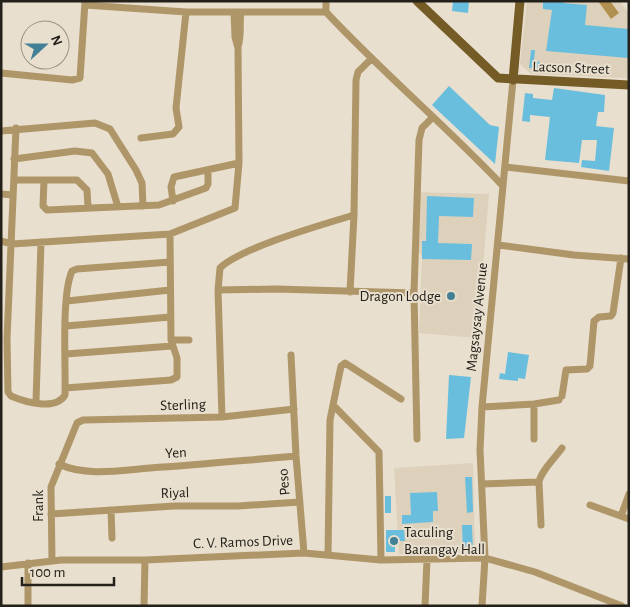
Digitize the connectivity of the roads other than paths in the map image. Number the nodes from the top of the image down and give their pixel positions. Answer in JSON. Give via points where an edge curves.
{"nodes":[{"id":1,"x":326,"y":1,"type":"edge"},
{"id":2,"x":417,"y":1,"type":"edge"},
{"id":3,"x":520,"y":1,"type":"edge"},
{"id":4,"x":85,"y":3,"type":"edge"},
{"id":5,"x":186,"y":12,"type":"junction"},
{"id":6,"x":238,"y":12,"type":"junction"},
{"id":7,"x":326,"y":12,"type":"junction"},
{"id":8,"x":370,"y":60,"type":"junction"},
{"id":9,"x":1,"y":73,"type":"edge"},
{"id":10,"x":513,"y":80,"type":"junction"},
{"id":11,"x":629,"y":85,"type":"edge"},
{"id":12,"x":433,"y":117,"type":"junction"},
{"id":13,"x":16,"y":128,"type":"junction"},
{"id":14,"x":1,"y":131,"type":"edge"},
{"id":15,"x":141,"y":138,"type":"dead end"},
{"id":16,"x":14,"y":159,"type":"junction"},
{"id":17,"x":239,"y":163,"type":"junction"},
{"id":18,"x":505,"y":167,"type":"junction"},
{"id":19,"x":208,"y":170,"type":"junction"},
{"id":20,"x":14,"y":180,"type":"junction"},
{"id":21,"x":44,"y":180,"type":"junction"},
{"id":22,"x":629,"y":181,"type":"edge"},
{"id":23,"x":502,"y":185,"type":"junction"},
{"id":24,"x":1,"y":194,"type":"edge"},
{"id":25,"x":13,"y":195,"type":"junction"},
{"id":26,"x":173,"y":201,"type":"junction"},
{"id":27,"x":143,"y":206,"type":"junction"},
{"id":28,"x":88,"y":207,"type":"junction"},
{"id":29,"x":118,"y":207,"type":"junction"},
{"id":30,"x":354,"y":215,"type":"junction"},
{"id":31,"x":170,"y":234,"type":"junction"},
{"id":32,"x":1,"y":241,"type":"edge"},
{"id":33,"x":40,"y":242,"type":"junction"},
{"id":34,"x":12,"y":244,"type":"junction"},
{"id":35,"x":498,"y":245,"type":"junction"},
{"id":36,"x":625,"y":258,"type":"edge"},
{"id":37,"x":170,"y":262,"type":"junction"},
{"id":38,"x":170,"y":290,"type":"junction"},
{"id":39,"x":218,"y":290,"type":"junction"},
{"id":40,"x":350,"y":292,"type":"junction"},
{"id":41,"x":414,"y":292,"type":"junction"},
{"id":42,"x":67,"y":301,"type":"junction"},
{"id":43,"x":170,"y":317,"type":"junction"},
{"id":44,"x":66,"y":326,"type":"junction"},
{"id":45,"x":189,"y":340,"type":"dead end"},
{"id":46,"x":172,"y":343,"type":"junction"},
{"id":47,"x":66,"y":354,"type":"junction"},
{"id":48,"x":291,"y":355,"type":"dead end"},
{"id":49,"x":65,"y":388,"type":"junction"},
{"id":50,"x":401,"y":399,"type":"dead end"},
{"id":51,"x":36,"y":402,"type":"junction"},
{"id":52,"x":534,"y":404,"type":"junction"},
{"id":53,"x":333,"y":405,"type":"junction"},
{"id":54,"x":482,"y":407,"type":"junction"},
{"id":55,"x":294,"y":409,"type":"junction"},
{"id":56,"x":222,"y":417,"type":"junction"},
{"id":57,"x":74,"y":425,"type":"joint"},
{"id":58,"x":417,"y":439,"type":"dead end"},
{"id":59,"x":534,"y":439,"type":"dead end"},
{"id":60,"x":562,"y":448,"type":"dead end"},
{"id":61,"x":296,"y":456,"type":"junction"},
{"id":62,"x":59,"y":464,"type":"junction"},
{"id":63,"x":539,"y":482,"type":"junction"},
{"id":64,"x":482,"y":484,"type":"junction"},
{"id":65,"x":629,"y":494,"type":"edge"},
{"id":66,"x":300,"y":502,"type":"junction"},
{"id":67,"x":590,"y":505,"type":"dead end"},
{"id":68,"x":111,"y":510,"type":"junction"},
{"id":69,"x":51,"y":514,"type":"junction"},
{"id":70,"x":621,"y":516,"type":"junction"},
{"id":71,"x":629,"y":519,"type":"edge"},
{"id":72,"x":541,"y":525,"type":"dead end"},
{"id":73,"x":112,"y":538,"type":"dead end"},
{"id":74,"x":304,"y":553,"type":"junction"},
{"id":75,"x":328,"y":555,"type":"junction"},
{"id":76,"x":485,"y":558,"type":"junction"},
{"id":77,"x":144,"y":560,"type":"junction"},
{"id":78,"x":381,"y":560,"type":"junction"},
{"id":79,"x":427,"y":560,"type":"junction"},
{"id":80,"x":52,"y":561,"type":"junction"},
{"id":81,"x":28,"y":563,"type":"junction"},
{"id":82,"x":1,"y":567,"type":"edge"},
{"id":83,"x":28,"y":606,"type":"edge"},
{"id":84,"x":144,"y":606,"type":"edge"},
{"id":85,"x":426,"y":606,"type":"edge"},
{"id":86,"x":482,"y":606,"type":"edge"},
{"id":87,"x":622,"y":606,"type":"edge"}],
"edges":[{"from":1,"to":7,"type":"street"},
{"from":2,"to":10,"type":"main road","name":"Lacson Street","via":[[495,76]]},
{"from":3,"to":10,"type":"main road"},
{"from":4,"to":5,"type":"street"},
{"from":4,"to":9,"type":"street","via":[[80,78],[72,80]]},
{"from":5,"to":6,"type":"street"},
{"from":5,"to":15,"type":"street","via":[[176,108],[179,127],[172,134]]},
{"from":6,"to":7,"type":"street"},
{"from":6,"to":17,"type":"street","via":[[235,37],[238,48]]},
{"from":7,"to":8,"type":"street"},
{"from":8,"to":12,"type":"street"},
{"from":8,"to":30,"type":"street","via":[[358,72],[356,80]]},
{"from":10,"to":11,"type":"main road","name":"Lacson Street"},
{"from":10,"to":18,"type":"street","name":"Magsaysay Avenue"},
{"from":12,"to":23,"type":"street"},
{"from":12,"to":41,"type":"street","via":[[422,128],[419,140]]},
{"from":13,"to":14,"type":"street"},
{"from":13,"to":16,"type":"street"},
{"from":13,"to":27,"type":"street","via":[[95,122],[106,126],[140,177]]},
{"from":16,"to":20,"type":"street"},
{"from":16,"to":29,"type":"street","via":[[75,151],[92,153],[108,174]]},
{"from":17,"to":19,"type":"street"},
{"from":17,"to":31,"type":"street","via":[[236,208]]},
{"from":18,"to":22,"type":"street"},
{"from":18,"to":23,"type":"street","name":"Magsaysay Avenue"},
{"from":19,"to":26,"type":"street","via":[[206,188]]},
{"from":19,"to":26,"type":"street","via":[[174,177],[171,186]]},
{"from":20,"to":21,"type":"street"},
{"from":20,"to":25,"type":"street"},
{"from":21,"to":28,"type":"street","via":[[72,179],[82,183],[88,193]]},
{"from":21,"to":28,"type":"street","via":[[43,206],[47,210]]},
{"from":23,"to":35,"type":"street","name":"Magsaysay Avenue"},
{"from":24,"to":25,"type":"street"},
{"from":25,"to":34,"type":"street"},
{"from":26,"to":27,"type":"street"},
{"from":27,"to":29,"type":"street"},
{"from":28,"to":29,"type":"street"},
{"from":30,"to":39,"type":"street","via":[[230,259],[220,268]]},
{"from":30,"to":40,"type":"street"},
{"from":31,"to":33,"type":"street"},
{"from":31,"to":37,"type":"street"},
{"from":32,"to":34,"type":"street"},
{"from":33,"to":34,"type":"street"},
{"from":33,"to":51,"type":"street"},
{"from":34,"to":51,"type":"street","via":[[8,392],[14,398]]},
{"from":35,"to":36,"type":"street"},
{"from":35,"to":54,"type":"street","name":"Magsaysay Avenue"},
{"from":36,"to":52,"type":"street","via":[[613,312],[611,316],[594,321],[590,366],[566,370],[561,398]]},
{"from":37,"to":38,"type":"street"},
{"from":37,"to":42,"type":"street","via":[[77,269],[68,279]]},
{"from":38,"to":42,"type":"street"},
{"from":38,"to":43,"type":"street"},
{"from":39,"to":40,"type":"street"},
{"from":39,"to":56,"type":"street"},
{"from":40,"to":41,"type":"street"},
{"from":41,"to":58,"type":"street"},
{"from":42,"to":44,"type":"street"},
{"from":43,"to":44,"type":"street"},
{"from":43,"to":46,"type":"street"},
{"from":44,"to":47,"type":"street"},
{"from":45,"to":46,"type":"street"},
{"from":46,"to":47,"type":"street"},
{"from":46,"to":49,"type":"street","via":[[178,366],[175,379]]},
{"from":47,"to":49,"type":"street"},
{"from":48,"to":55,"type":"street","name":"Peso"},
{"from":49,"to":51,"type":"street","via":[[65,396],[58,403]]},
{"from":50,"to":53,"type":"street","via":[[345,363],[341,366]]},
{"from":52,"to":54,"type":"street"},
{"from":52,"to":59,"type":"street"},
{"from":53,"to":75,"type":"street"},
{"from":53,"to":78,"type":"street","via":[[379,452]]},
{"from":54,"to":64,"type":"street","name":"Magsaysay Avenue"},
{"from":55,"to":56,"type":"street","name":"Sterling"},
{"from":55,"to":61,"type":"street","name":"Peso"},
{"from":56,"to":57,"type":"street","name":"Sterling","via":[[84,420]]},
{"from":57,"to":62,"type":"street","name":"Frank"},
{"from":60,"to":63,"type":"street","via":[[542,473]]},
{"from":61,"to":62,"type":"street","name":"Yen","via":[[114,470],[77,470]]},
{"from":61,"to":66,"type":"street","name":"Peso"},
{"from":62,"to":69,"type":"street","name":"Frank","via":[[50,486]]},
{"from":63,"to":64,"type":"street"},
{"from":63,"to":72,"type":"street"},
{"from":64,"to":76,"type":"street","name":"Magsaysay Avenue"},
{"from":65,"to":70,"type":"street"},
{"from":66,"to":68,"type":"street","name":"Riyal"},
{"from":66,"to":74,"type":"street","name":"Peso"},
{"from":67,"to":70,"type":"street"},
{"from":68,"to":69,"type":"street","name":"Riyal"},
{"from":68,"to":73,"type":"street"},
{"from":69,"to":80,"type":"street","name":"Frank"},
{"from":70,"to":71,"type":"street"},
{"from":74,"to":75,"type":"street","name":"C. V. Ramos Drive"},
{"from":74,"to":77,"type":"street","name":"C. V. Ramos Drive"},
{"from":75,"to":78,"type":"street","name":"C. V. Ramos Drive"},
{"from":76,"to":79,"type":"street","name":"C. V. Ramos Drive"},
{"from":76,"to":86,"type":"street","name":"Magsaysay Avenue"},
{"from":76,"to":87,"type":"street","name":"C. V. Ramos Drive","via":[[535,572]]},
{"from":77,"to":80,"type":"street","name":"C. V. Ramos Drive"},
{"from":77,"to":84,"type":"street"},
{"from":78,"to":79,"type":"street","name":"C. V. Ramos Drive"},
{"from":79,"to":85,"type":"street"},
{"from":80,"to":81,"type":"street","name":"C. V. Ramos Drive"},
{"from":81,"to":82,"type":"street","name":"C. V. Ramos Drive"},
{"from":81,"to":83,"type":"street"}]}
